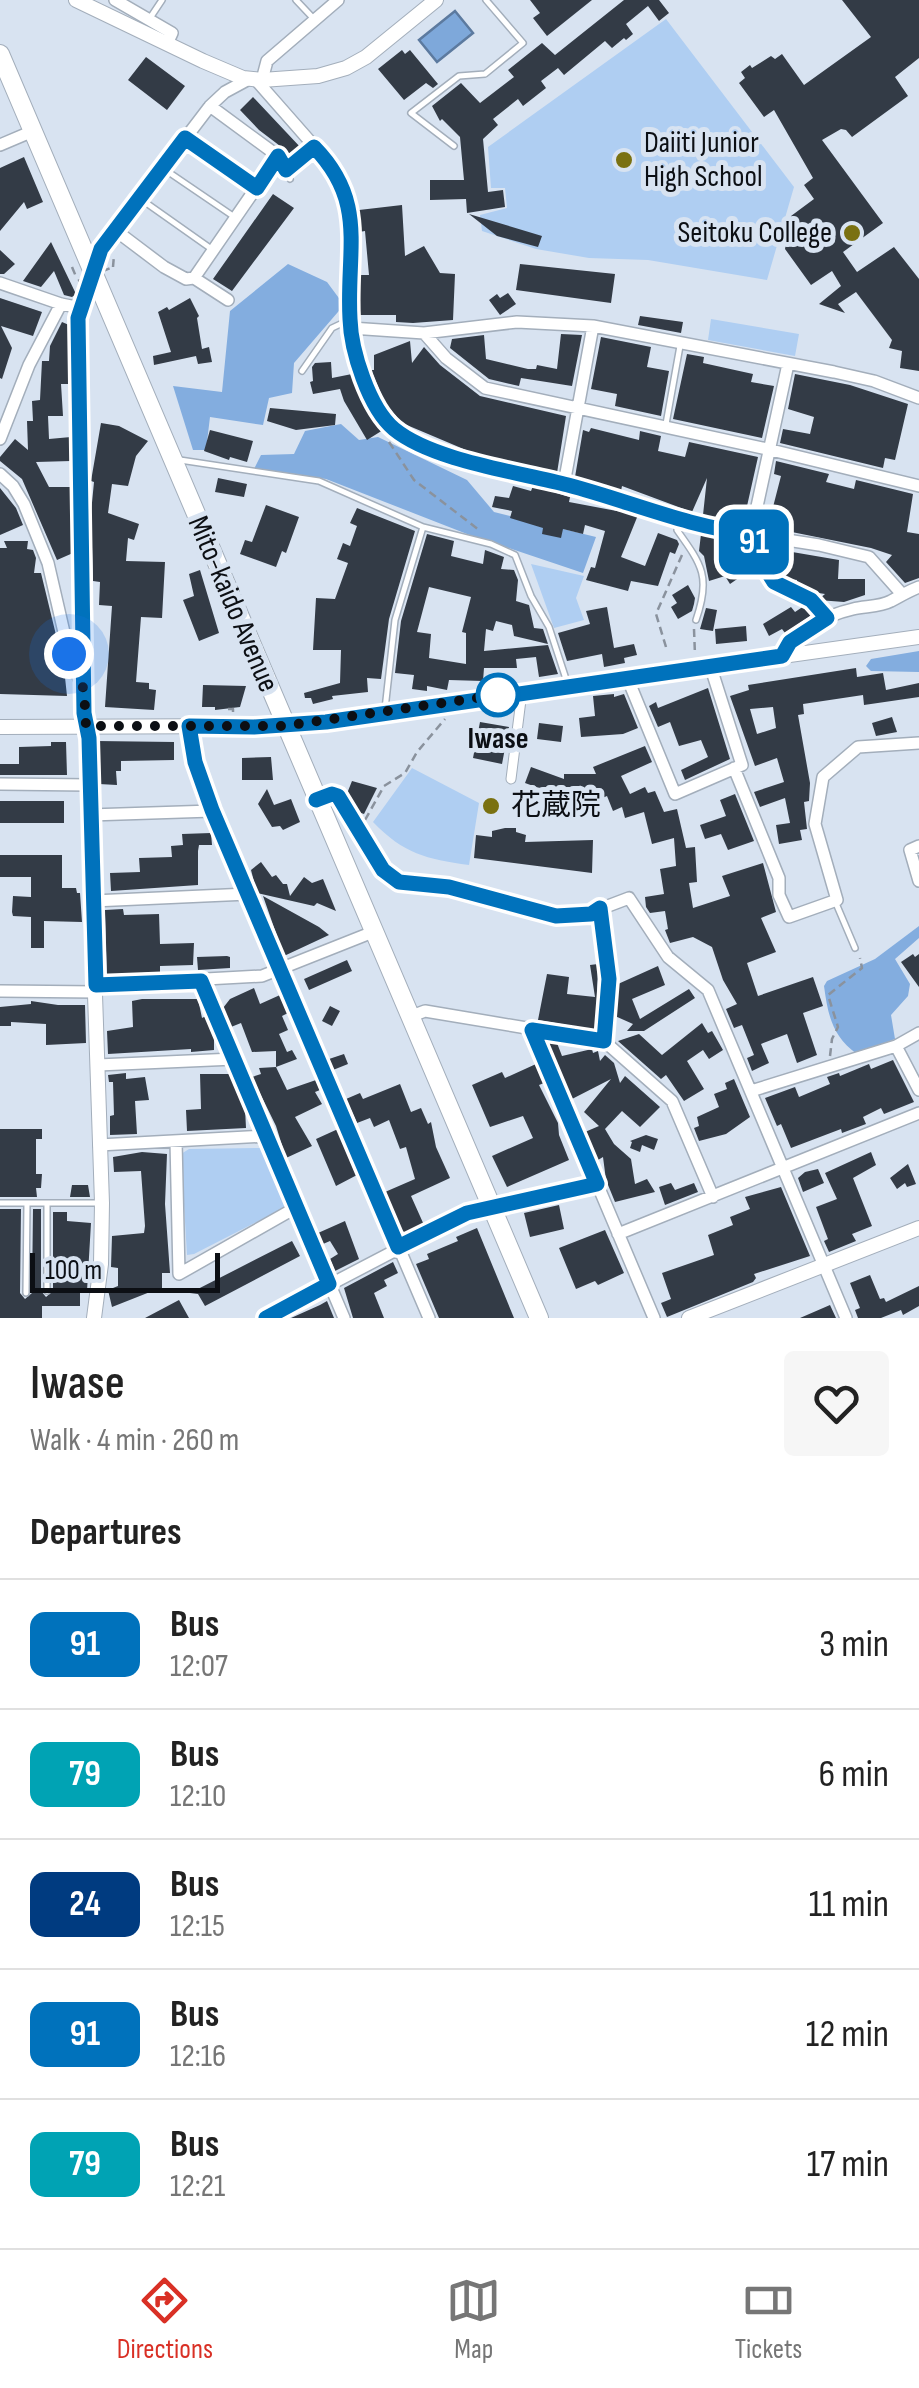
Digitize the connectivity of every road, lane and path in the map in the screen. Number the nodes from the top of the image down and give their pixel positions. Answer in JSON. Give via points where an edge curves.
{"nodes":[{"id":1,"x":76,"y":0,"type":"edge"},
{"id":2,"x":115,"y":0,"type":"edge"},
{"id":3,"x":162,"y":0,"type":"edge"},
{"id":4,"x":296,"y":0,"type":"edge"},
{"id":5,"x":338,"y":0,"type":"edge"},
{"id":6,"x":436,"y":0,"type":"edge"},
{"id":7,"x":486,"y":0,"type":"edge"},
{"id":8,"x":150,"y":18,"type":"junction"},
{"id":9,"x":315,"y":21,"type":"junction"},
{"id":10,"x":166,"y":44,"type":"junction"},
{"id":11,"x":0,"y":54,"type":"edge"},
{"id":12,"x":256,"y":79,"type":"junction"},
{"id":13,"x":210,"y":106,"type":"junction"},
{"id":14,"x":32,"y":132,"type":"junction"},
{"id":15,"x":185,"y":138,"type":"junction"},
{"id":16,"x":0,"y":145,"type":"edge"},
{"id":17,"x":454,"y":146,"type":"dead end"},
{"id":18,"x":314,"y":147,"type":"junction"},
{"id":19,"x":278,"y":156,"type":"junction"},
{"id":20,"x":163,"y":168,"type":"junction"},
{"id":21,"x":286,"y":170,"type":"junction"},
{"id":22,"x":290,"y":180,"type":"dead end"},
{"id":23,"x":257,"y":188,"type":"junction"},
{"id":24,"x":139,"y":198,"type":"junction"},
{"id":25,"x":235,"y":218,"type":"junction"},
{"id":26,"x":115,"y":230,"type":"junction"},
{"id":27,"x":213,"y":250,"type":"junction"},
{"id":28,"x":112,"y":266,"type":"dead end"},
{"id":29,"x":72,"y":267,"type":"dead end"},
{"id":30,"x":93,"y":276,"type":"junction"},
{"id":31,"x":194,"y":278,"type":"junction"},
{"id":32,"x":0,"y":283,"type":"edge"},
{"id":33,"x":228,"y":300,"type":"dead end"},
{"id":34,"x":62,"y":304,"type":"junction"},
{"id":35,"x":81,"y":308,"type":"junction"},
{"id":36,"x":350,"y":324,"type":"junction"},
{"id":37,"x":593,"y":326,"type":"junction"},
{"id":38,"x":424,"y":334,"type":"junction"},
{"id":39,"x":680,"y":343,"type":"junction"},
{"id":40,"x":788,"y":364,"type":"junction"},
{"id":41,"x":302,"y":370,"type":"dead end"},
{"id":42,"x":919,"y":398,"type":"edge"},
{"id":43,"x":578,"y":408,"type":"junction"},
{"id":44,"x":386,"y":421,"type":"junction"},
{"id":45,"x":666,"y":426,"type":"junction"},
{"id":46,"x":0,"y":439,"type":"edge"},
{"id":47,"x":767,"y":449,"type":"junction"},
{"id":48,"x":173,"y":461,"type":"junction"},
{"id":49,"x":0,"y":474,"type":"edge"},
{"id":50,"x":564,"y":484,"type":"junction"},
{"id":51,"x":919,"y":486,"type":"edge"},
{"id":52,"x":680,"y":519,"type":"junction"},
{"id":53,"x":423,"y":527,"type":"junction"},
{"id":54,"x":752,"y":534,"type":"junction"},
{"id":55,"x":482,"y":542,"type":"junction"},
{"id":56,"x":688,"y":545,"type":"junction"},
{"id":57,"x":919,"y":587,"type":"edge"},
{"id":58,"x":901,"y":593,"type":"junction"},
{"id":59,"x":827,"y":618,"type":"junction"},
{"id":60,"x":696,"y":620,"type":"joint"},
{"id":61,"x":919,"y":637,"type":"edge"},
{"id":62,"x":666,"y":647,"type":"dead end"},
{"id":63,"x":782,"y":656,"type":"junction"},
{"id":64,"x":703,"y":666,"type":"junction"},
{"id":65,"x":626,"y":677,"type":"junction"},
{"id":66,"x":568,"y":684,"type":"junction"},
{"id":67,"x":84,"y":690,"type":"junction"},
{"id":68,"x":522,"y":692,"type":"junction"},
{"id":69,"x":444,"y":704,"type":"junction"},
{"id":70,"x":228,"y":708,"type":"dead end"},
{"id":71,"x":385,"y":712,"type":"junction"},
{"id":72,"x":233,"y":714,"type":"dead end"},
{"id":73,"x":86,"y":726,"type":"junction"},
{"id":74,"x":189,"y":726,"type":"junction"},
{"id":75,"x":284,"y":726,"type":"junction"},
{"id":76,"x":0,"y":727,"type":"edge"},
{"id":77,"x":919,"y":743,"type":"edge"},
{"id":78,"x":734,"y":768,"type":"junction"},
{"id":79,"x":511,"y":780,"type":"dead end"},
{"id":80,"x":0,"y":784,"type":"edge"},
{"id":81,"x":89,"y":785,"type":"junction"},
{"id":82,"x":316,"y":800,"type":"junction"},
{"id":83,"x":212,"y":810,"type":"junction"},
{"id":84,"x":90,"y":816,"type":"junction"},
{"id":85,"x":354,"y":820,"type":"junction"},
{"id":86,"x":919,"y":846,"type":"edge"},
{"id":87,"x":919,"y":881,"type":"edge"},
{"id":88,"x":248,"y":894,"type":"junction"},
{"id":89,"x":93,"y":901,"type":"junction"},
{"id":90,"x":835,"y":901,"type":"junction"},
{"id":91,"x":600,"y":908,"type":"junction"},
{"id":92,"x":373,"y":932,"type":"junction"},
{"id":93,"x":855,"y":948,"type":"joint"},
{"id":94,"x":282,"y":970,"type":"junction"},
{"id":95,"x":201,"y":981,"type":"junction"},
{"id":96,"x":96,"y":988,"type":"junction"},
{"id":97,"x":0,"y":992,"type":"edge"},
{"id":98,"x":410,"y":1017,"type":"junction"},
{"id":99,"x":532,"y":1030,"type":"junction"},
{"id":100,"x":919,"y":1033,"type":"edge"},
{"id":101,"x":604,"y":1041,"type":"junction"},
{"id":102,"x":896,"y":1046,"type":"junction"},
{"id":103,"x":234,"y":1059,"type":"junction"},
{"id":104,"x":98,"y":1065,"type":"junction"},
{"id":105,"x":832,"y":1067,"type":"junction"},
{"id":106,"x":919,"y":1090,"type":"edge"},
{"id":107,"x":751,"y":1091,"type":"junction"},
{"id":108,"x":919,"y":1113,"type":"edge"},
{"id":109,"x":268,"y":1136,"type":"junction"},
{"id":110,"x":176,"y":1142,"type":"junction"},
{"id":111,"x":99,"y":1145,"type":"junction"},
{"id":112,"x":784,"y":1169,"type":"junction"},
{"id":113,"x":597,"y":1184,"type":"junction"},
{"id":114,"x":713,"y":1197,"type":"junction"},
{"id":115,"x":102,"y":1203,"type":"junction"},
{"id":116,"x":0,"y":1204,"type":"edge"},
{"id":117,"x":27,"y":1204,"type":"junction"},
{"id":118,"x":48,"y":1204,"type":"junction"},
{"id":119,"x":491,"y":1207,"type":"junction"},
{"id":120,"x":297,"y":1208,"type":"junction"},
{"id":121,"x":919,"y":1228,"type":"edge"},
{"id":122,"x":618,"y":1234,"type":"junction"},
{"id":123,"x":398,"y":1247,"type":"junction"},
{"id":124,"x":824,"y":1265,"type":"junction"},
{"id":125,"x":329,"y":1284,"type":"junction"},
{"id":126,"x":47,"y":1291,"type":"dead end"},
{"id":127,"x":26,"y":1294,"type":"dead end"},
{"id":128,"x":94,"y":1318,"type":"edge"},
{"id":129,"x":266,"y":1318,"type":"edge"},
{"id":130,"x":344,"y":1318,"type":"edge"},
{"id":131,"x":428,"y":1318,"type":"edge"},
{"id":132,"x":539,"y":1318,"type":"edge"},
{"id":133,"x":654,"y":1318,"type":"edge"},
{"id":134,"x":689,"y":1318,"type":"edge"},
{"id":135,"x":846,"y":1318,"type":"edge"}],
"edges":[{"from":1,"to":10,"type":"street"},
{"from":2,"to":8,"type":"street"},
{"from":3,"to":8,"type":"lane"},
{"from":4,"to":9,"type":"lane"},
{"from":5,"to":9,"type":"street"},
{"from":6,"to":12,"type":"street","via":[[346,68]]},
{"from":7,"to":17,"type":"lane","via":[[524,43],[485,74],[459,76],[411,114]]},
{"from":8,"to":10,"type":"street","via":[[172,33]]},
{"from":9,"to":12,"type":"street","via":[[267,61]]},
{"from":10,"to":12,"type":"street"},
{"from":11,"to":14,"type":"highway","name":"Mito-kaido Avenue"},
{"from":12,"to":13,"type":"street"},
{"from":12,"to":18,"type":"street"},
{"from":13,"to":15,"type":"street"},
{"from":13,"to":19,"type":"street"},
{"from":14,"to":16,"type":"street"},
{"from":14,"to":30,"type":"highway","name":"Mito-kaido Avenue"},
{"from":15,"to":20,"type":"street"},
{"from":15,"to":23,"type":"lane"},
{"from":18,"to":21,"type":"lane"},
{"from":18,"to":36,"type":"street","via":[[346,191]]},
{"from":19,"to":21,"type":"lane"},
{"from":19,"to":23,"type":"street"},
{"from":20,"to":24,"type":"street"},
{"from":20,"to":25,"type":"lane"},
{"from":21,"to":22,"type":"lane"},
{"from":23,"to":25,"type":"street"},
{"from":24,"to":26,"type":"street"},
{"from":24,"to":27,"type":"lane"},
{"from":25,"to":27,"type":"street"},
{"from":26,"to":30,"type":"street"},
{"from":26,"to":31,"type":"street","via":[[164,267]]},
{"from":27,"to":31,"type":"street"},
{"from":28,"to":29,"type":"path","bridge":true,"via":[[78,281]]},
{"from":30,"to":35,"type":"street"},
{"from":30,"to":48,"type":"highway","name":"Mito-kaido Avenue"},
{"from":31,"to":33,"type":"street"},
{"from":32,"to":34,"type":"street"},
{"from":34,"to":35,"type":"street"},
{"from":34,"to":46,"type":"street"},
{"from":35,"to":67,"type":"street"},
{"from":36,"to":38,"type":"street"},
{"from":36,"to":41,"type":"lane","via":[[332,328]]},
{"from":36,"to":44,"type":"street","via":[[354,356]]},
{"from":37,"to":38,"type":"street","via":[[517,322]]},
{"from":37,"to":39,"type":"street"},
{"from":37,"to":43,"type":"street"},
{"from":38,"to":43,"type":"street","via":[[485,388]]},
{"from":39,"to":40,"type":"street"},
{"from":39,"to":45,"type":"lane"},
{"from":40,"to":42,"type":"street","via":[[874,381]]},
{"from":40,"to":47,"type":"street"},
{"from":43,"to":45,"type":"street"},
{"from":43,"to":50,"type":"street"},
{"from":44,"to":50,"type":"street","via":[[408,438],[470,462]]},
{"from":44,"to":55,"type":"path","via":[[390,446],[414,480],[478,529]]},
{"from":45,"to":47,"type":"street"},
{"from":47,"to":51,"type":"street"},
{"from":47,"to":54,"type":"street"},
{"from":48,"to":53,"type":"lane","via":[[320,482]]},
{"from":48,"to":75,"type":"highway","name":"Mito-kaido Avenue"},
{"from":49,"to":67,"type":"street","via":[[24,504],[48,564]]},
{"from":50,"to":52,"type":"street"},
{"from":52,"to":54,"type":"street"},
{"from":52,"to":56,"type":"lane","via":[[676,530]]},
{"from":53,"to":55,"type":"lane"},
{"from":53,"to":71,"type":"lane","via":[[395,620]]},
{"from":54,"to":58,"type":"street","via":[[869,558]]},
{"from":54,"to":59,"type":"lane","via":[[774,582],[811,600]]},
{"from":55,"to":66,"type":"lane","via":[[520,562]]},
{"from":56,"to":60,"type":"lane","via":[[704,573],[706,592]]},
{"from":56,"to":62,"type":"path","via":[[656,614]]},
{"from":57,"to":58,"type":"street"},
{"from":58,"to":59,"type":"street","via":[[890,602]]},
{"from":59,"to":63,"type":"street","via":[[790,642]]},
{"from":60,"to":64,"type":"path","via":[[693,634]]},
{"from":61,"to":63,"type":"street"},
{"from":63,"to":64,"type":"street"},
{"from":64,"to":65,"type":"street"},
{"from":64,"to":78,"type":"street","via":[[742,765]]},
{"from":65,"to":66,"type":"street"},
{"from":65,"to":78,"type":"street","via":[[675,794]]},
{"from":66,"to":68,"type":"street"},
{"from":67,"to":73,"type":"street"},
{"from":68,"to":69,"type":"street"},
{"from":68,"to":79,"type":"street"},
{"from":69,"to":71,"type":"street"},
{"from":69,"to":85,"type":"path","via":[[444,721],[404,773],[384,786],[366,820]]},
{"from":70,"to":72,"type":"path"},
{"from":71,"to":75,"type":"street"},
{"from":73,"to":74,"type":"street"},
{"from":73,"to":76,"type":"street"},
{"from":73,"to":81,"type":"street"},
{"from":74,"to":75,"type":"street"},
{"from":74,"to":83,"type":"street"},
{"from":75,"to":82,"type":"highway","name":"Mito-kaido Avenue"},
{"from":77,"to":90,"type":"street","via":[[858,747],[823,778],[815,824]]},
{"from":78,"to":90,"type":"street","via":[[789,917]]},
{"from":80,"to":81,"type":"street"},
{"from":81,"to":84,"type":"street"},
{"from":82,"to":85,"type":"lane","via":[[338,796]]},
{"from":82,"to":92,"type":"highway","name":"Mito-kaido Avenue"},
{"from":83,"to":84,"type":"street"},
{"from":83,"to":88,"type":"street"},
{"from":84,"to":89,"type":"street"},
{"from":85,"to":91,"type":"lane","via":[[383,870],[399,882],[449,887],[556,916]]},
{"from":86,"to":87,"type":"street","via":[[910,850]]},
{"from":88,"to":89,"type":"street"},
{"from":88,"to":94,"type":"street"},
{"from":89,"to":96,"type":"street"},
{"from":90,"to":93,"type":"lane"},
{"from":91,"to":101,"type":"street","via":[[609,979]]},
{"from":91,"to":107,"type":"street","via":[[629,898],[668,957],[708,990]]},
{"from":92,"to":94,"type":"street"},
{"from":92,"to":98,"type":"highway","name":"Mito-kaido Avenue"},
{"from":93,"to":105,"type":"path","via":[[862,968],[828,995],[838,1027]]},
{"from":94,"to":95,"type":"street"},
{"from":94,"to":123,"type":"street"},
{"from":95,"to":96,"type":"street"},
{"from":95,"to":103,"type":"street"},
{"from":96,"to":97,"type":"street"},
{"from":96,"to":104,"type":"street"},
{"from":98,"to":99,"type":"street","via":[[425,1012]]},
{"from":98,"to":119,"type":"highway","name":"Mito-kaido Avenue"},
{"from":99,"to":101,"type":"street"},
{"from":99,"to":113,"type":"street"},
{"from":100,"to":102,"type":"street"},
{"from":101,"to":114,"type":"street","via":[[672,1101]]},
{"from":102,"to":105,"type":"street"},
{"from":102,"to":106,"type":"street"},
{"from":103,"to":104,"type":"street"},
{"from":103,"to":109,"type":"street"},
{"from":104,"to":111,"type":"street"},
{"from":105,"to":107,"type":"street"},
{"from":107,"to":112,"type":"street"},
{"from":108,"to":112,"type":"street"},
{"from":109,"to":110,"type":"street"},
{"from":109,"to":120,"type":"street"},
{"from":110,"to":111,"type":"street"},
{"from":110,"to":120,"type":"street","via":[[179,1274]]},
{"from":111,"to":115,"type":"street"},
{"from":112,"to":114,"type":"street"},
{"from":112,"to":124,"type":"street"},
{"from":113,"to":119,"type":"street"},
{"from":113,"to":122,"type":"street"},
{"from":114,"to":122,"type":"street"},
{"from":115,"to":118,"type":"lane"},
{"from":115,"to":128,"type":"street"},
{"from":116,"to":117,"type":"lane"},
{"from":117,"to":118,"type":"lane"},
{"from":117,"to":127,"type":"lane"},
{"from":118,"to":126,"type":"lane"},
{"from":119,"to":123,"type":"street"},
{"from":119,"to":132,"type":"highway","name":"Mito-kaido Avenue"},
{"from":120,"to":125,"type":"street"},
{"from":121,"to":124,"type":"street"},
{"from":122,"to":133,"type":"street"},
{"from":123,"to":125,"type":"street"},
{"from":123,"to":131,"type":"street"},
{"from":124,"to":134,"type":"street"},
{"from":124,"to":135,"type":"street"},
{"from":125,"to":129,"type":"street"},
{"from":125,"to":130,"type":"street"}]}
